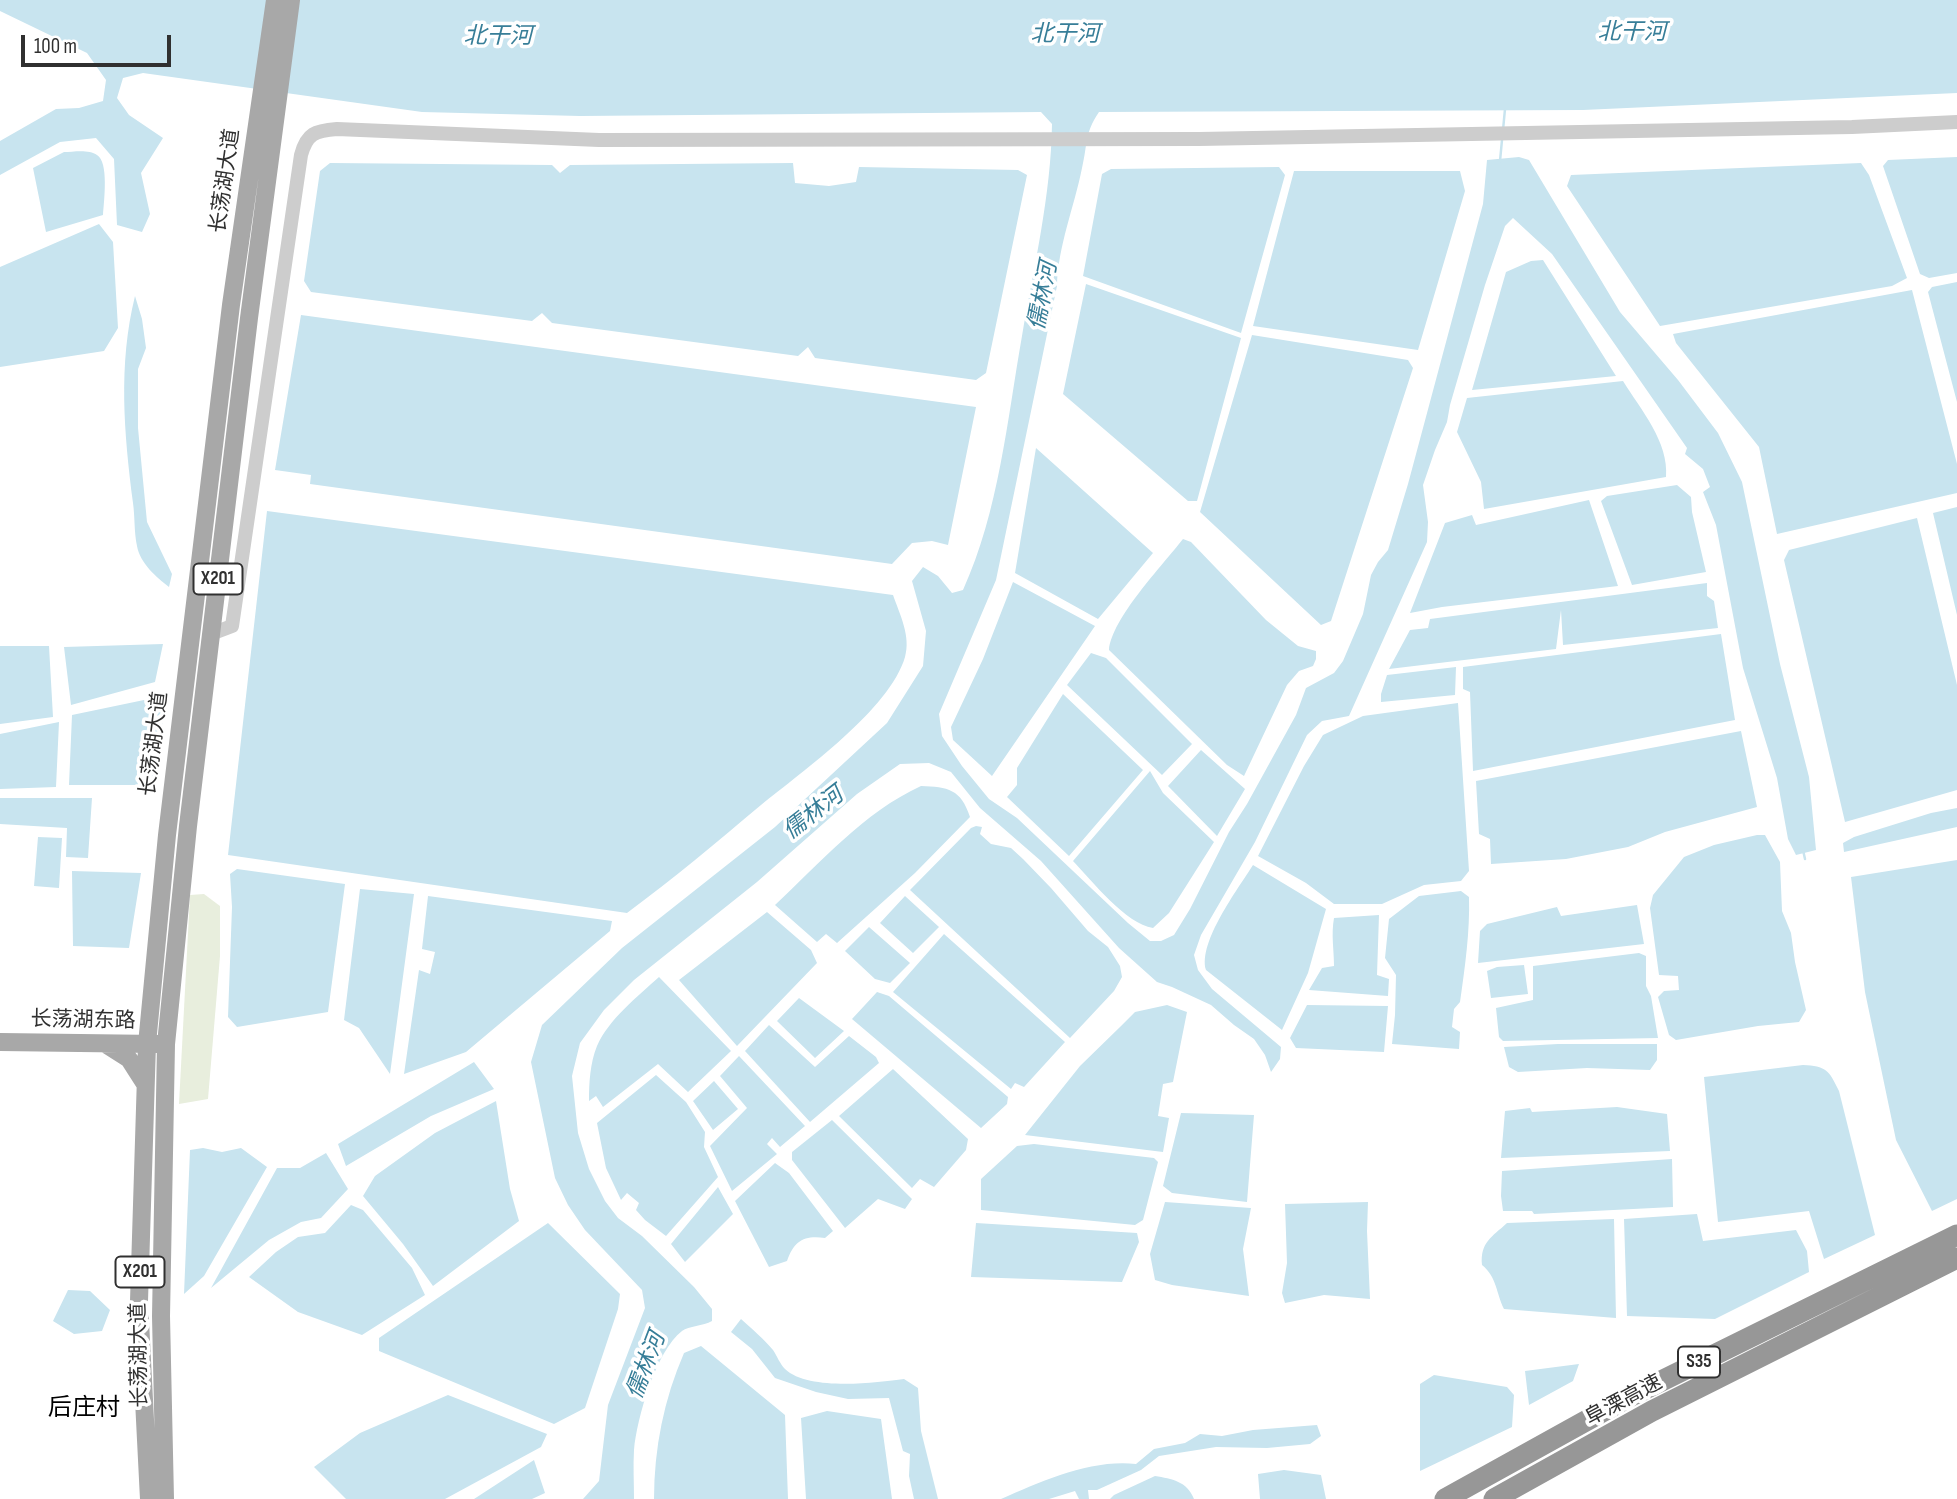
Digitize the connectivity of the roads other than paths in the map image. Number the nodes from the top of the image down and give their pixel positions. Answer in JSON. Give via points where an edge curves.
{"nodes":[{"id":1,"x":275,"y":0,"type":"edge"},
{"id":2,"x":291,"y":0,"type":"edge"},
{"id":3,"x":267,"y":115,"type":"junction"},
{"id":4,"x":1957,"y":122,"type":"edge"},
{"id":5,"x":211,"y":634,"type":"junction"},
{"id":6,"x":154,"y":980,"type":"junction"},
{"id":7,"x":0,"y":1042,"type":"edge"},
{"id":8,"x":104,"y":1044,"type":"junction"},
{"id":9,"x":156,"y":1044,"type":"junction"},
{"id":10,"x":146,"y":1087,"type":"junction"},
{"id":11,"x":1957,"y":1234,"type":"edge"},
{"id":12,"x":1957,"y":1258,"type":"edge"},
{"id":13,"x":149,"y":1499,"type":"edge"},
{"id":14,"x":165,"y":1499,"type":"edge"},
{"id":15,"x":1445,"y":1499,"type":"edge"},
{"id":16,"x":1494,"y":1499,"type":"edge"}],
"edges":[{"from":1,"to":3,"type":"main road","name":"长荡湖大道","number":"X201"},
{"from":2,"to":3,"type":"main road","name":"长荡湖大道","number":"X201"},
{"from":3,"to":5,"type":"main road","name":"长荡湖大道","number":"X201"},
{"from":3,"to":6,"type":"main road","name":"长荡湖大道","number":"X201","via":[[231,305],[168,822]]},
{"from":4,"to":5,"type":"street","via":[[1199,139],[599,140],[318,130],[304,140],[301,155],[232,626]]},
{"from":5,"to":9,"type":"main road","name":"长荡湖大道","number":"X201"},
{"from":6,"to":8,"type":"main road","via":[[142,1020],[128,1034]]},
{"from":6,"to":9,"type":"main road","name":"长荡湖大道","number":"X201"},
{"from":7,"to":8,"type":"main road","name":"长荡湖东路"},
{"from":8,"to":9,"type":"main road","name":"长荡湖东路"},
{"from":8,"to":10,"type":"main road","via":[[130,1059]]},
{"from":9,"to":10,"type":"main road","name":"长荡湖大道","number":"X201"},
{"from":9,"to":14,"type":"main road","name":"长荡湖大道","number":"X201"},
{"from":10,"to":13,"type":"main road","name":"长荡湖大道","number":"X201","via":[[139,1301]]},
{"from":11,"to":15,"type":"highway","name":"阜溧高速","number":"S35","via":[[1629,1397]]},
{"from":12,"to":16,"type":"highway","name":"阜溧高速","number":"S35","via":[[1652,1411]]}]}
